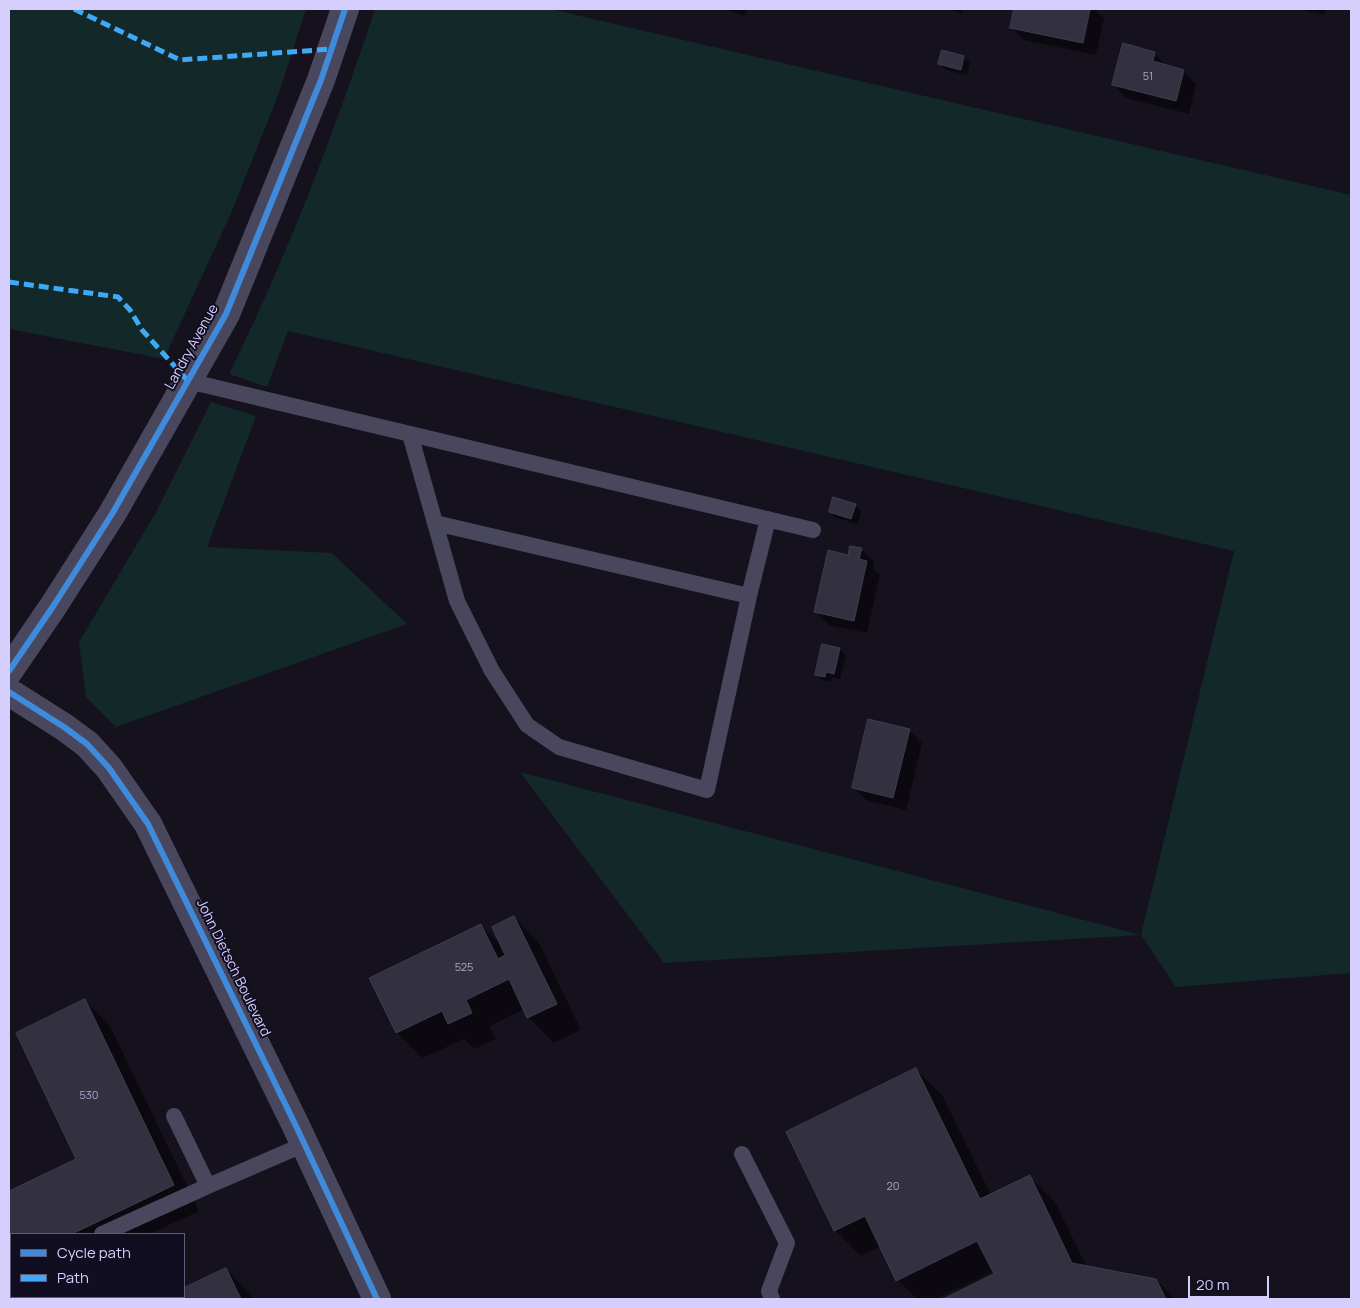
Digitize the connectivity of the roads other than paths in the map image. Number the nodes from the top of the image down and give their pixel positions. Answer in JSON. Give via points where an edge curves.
{"nodes":[{"id":1,"x":345,"y":9,"type":"edge"},
{"id":2,"x":188,"y":381,"type":"junction"},
{"id":3,"x":410,"y":434,"type":"junction"},
{"id":4,"x":768,"y":519,"type":"junction"},
{"id":5,"x":435,"y":523,"type":"junction"},
{"id":6,"x":812,"y":530,"type":"dead end"},
{"id":7,"x":749,"y":596,"type":"junction"},
{"id":8,"x":9,"y":671,"type":"edge"},
{"id":9,"x":9,"y":692,"type":"edge"},
{"id":10,"x":174,"y":1116,"type":"dead end"},
{"id":11,"x":305,"y":1144,"type":"junction"},
{"id":12,"x":742,"y":1154,"type":"dead end"},
{"id":13,"x":208,"y":1186,"type":"junction"},
{"id":14,"x":104,"y":1233,"type":"edge"},
{"id":15,"x":377,"y":1299,"type":"edge"},
{"id":16,"x":772,"y":1299,"type":"edge"}],
"edges":[{"from":1,"to":2,"type":"street","name":"Landry Avenue","via":[[321,80],[226,314]]},
{"from":2,"to":3,"type":"lane"},
{"from":2,"to":8,"type":"street","name":"Landry Avenue","via":[[112,514]]},
{"from":3,"to":4,"type":"lane"},
{"from":3,"to":5,"type":"lane"},
{"from":4,"to":6,"type":"lane"},
{"from":4,"to":7,"type":"lane"},
{"from":5,"to":7,"type":"lane"},
{"from":5,"to":7,"type":"lane","via":[[458,601],[492,672],[527,725],[559,747],[707,790]]},
{"from":9,"to":11,"type":"street","name":"John Dietsch Boulevard","via":[[87,744],[139,810]]},
{"from":10,"to":13,"type":"lane"},
{"from":11,"to":13,"type":"lane"},
{"from":11,"to":15,"type":"street","name":"John Dietsch Boulevard"},
{"from":12,"to":16,"type":"lane","via":[[787,1243],[768,1291]]},
{"from":13,"to":14,"type":"lane"}]}
